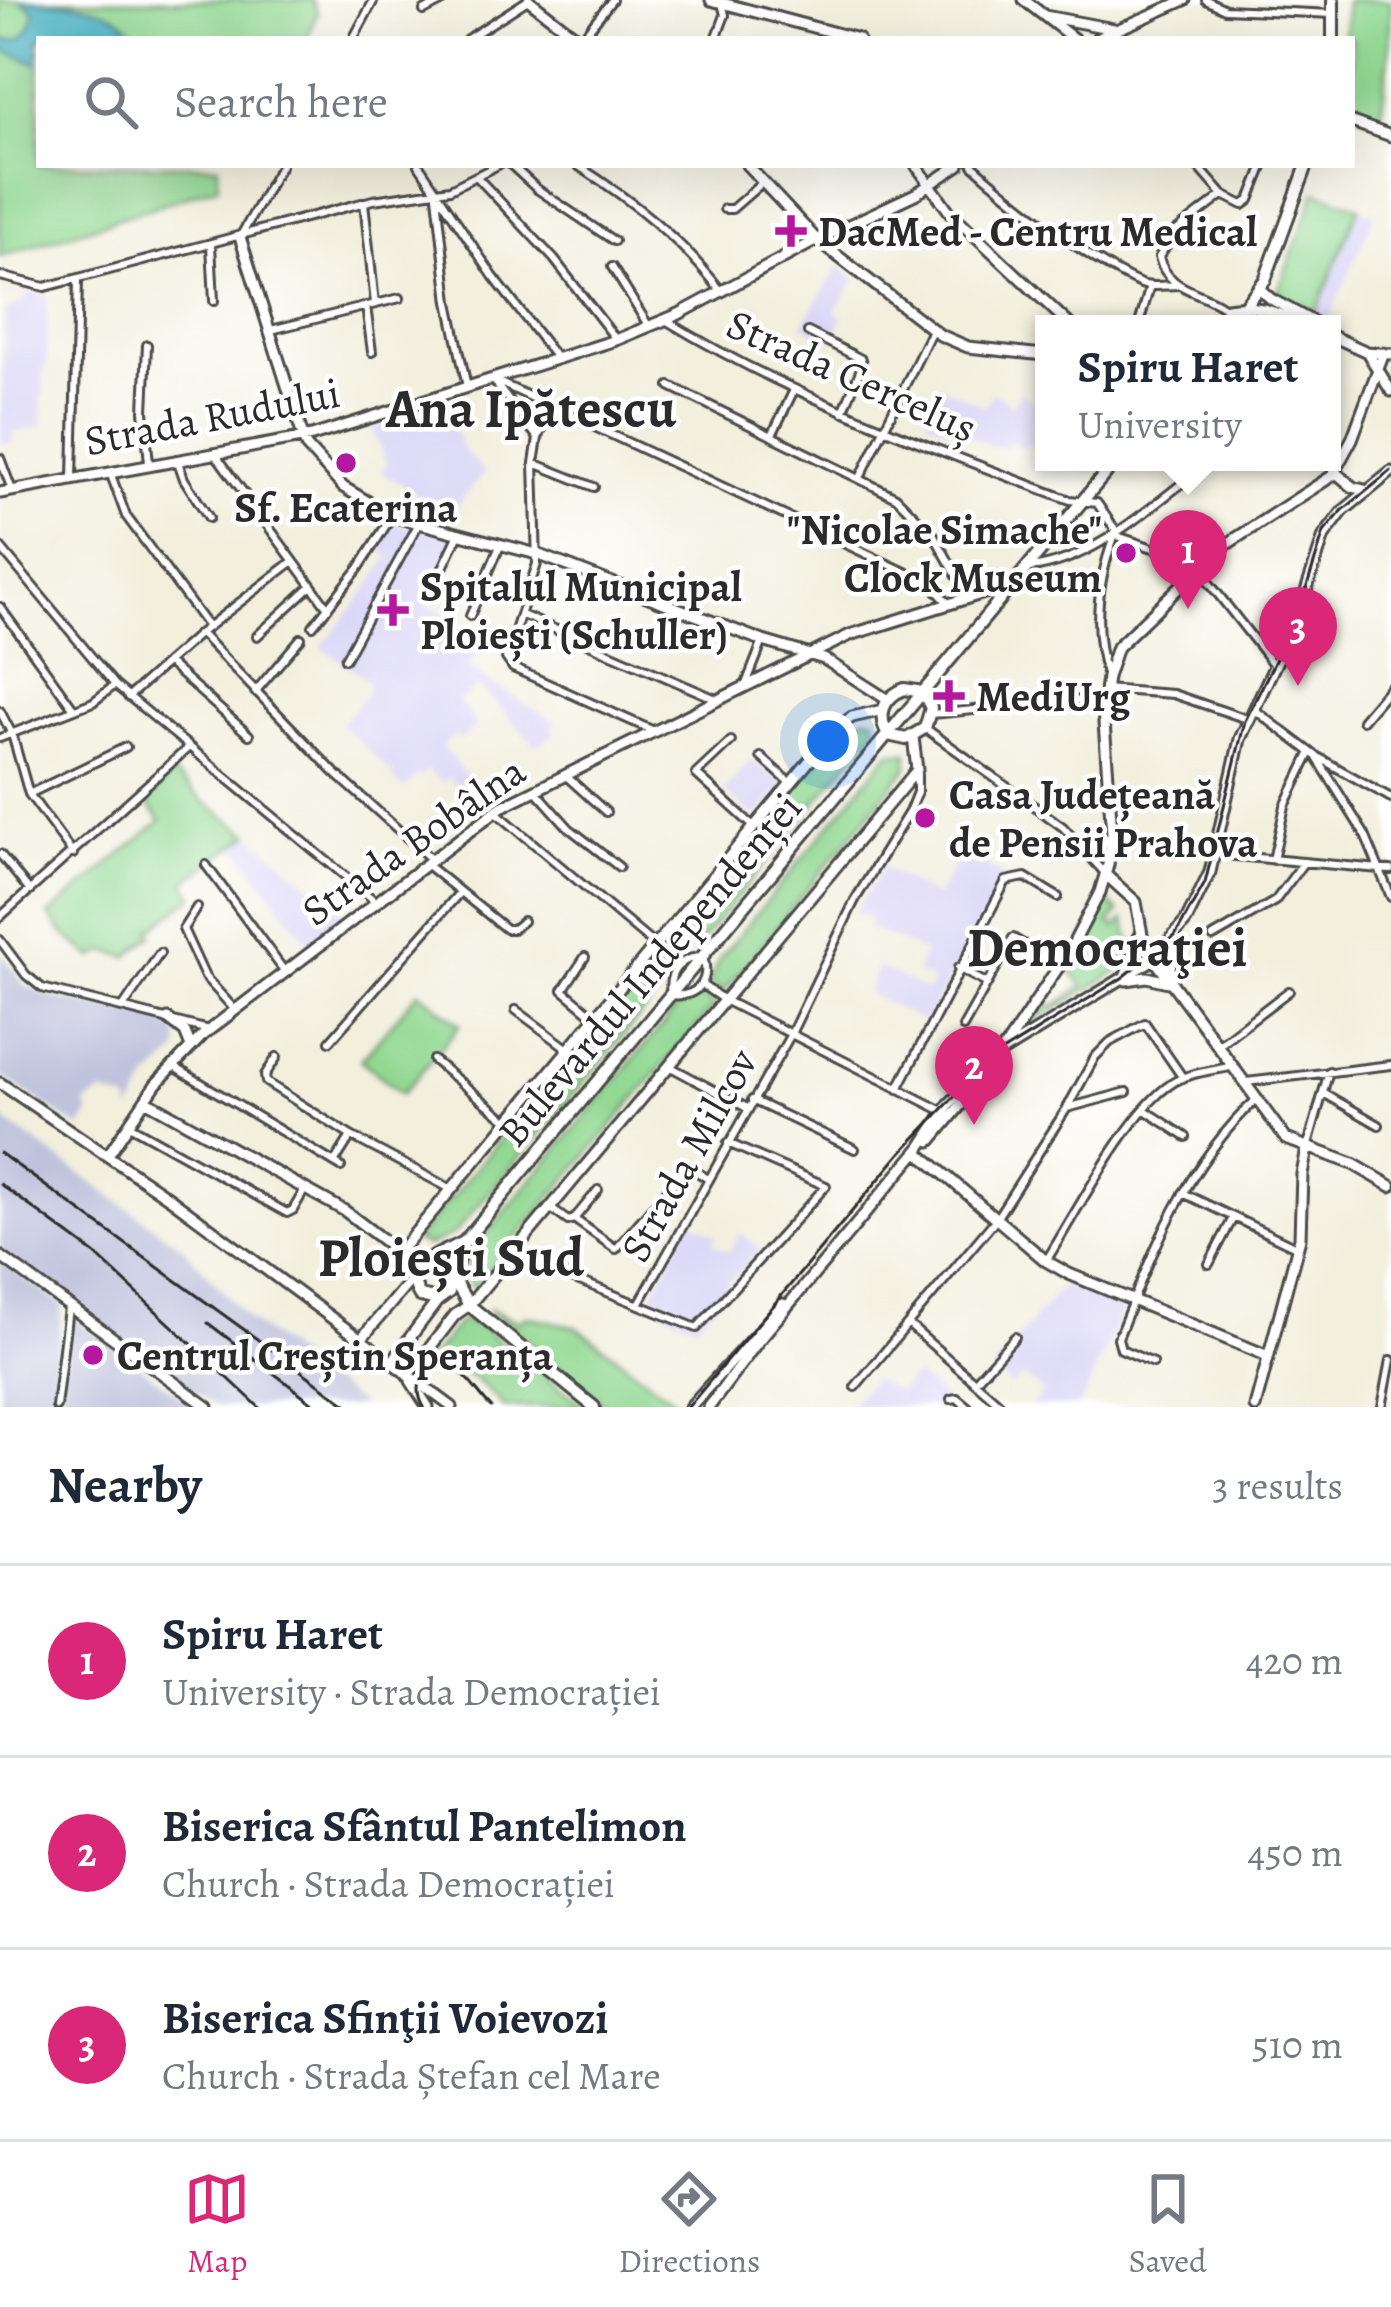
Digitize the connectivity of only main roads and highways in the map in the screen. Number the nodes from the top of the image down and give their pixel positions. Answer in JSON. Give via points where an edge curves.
{"nodes":[{"id":1,"x":528,"y":0,"type":"edge"},
{"id":2,"x":1024,"y":0,"type":"edge"},
{"id":3,"x":1185,"y":0,"type":"edge"},
{"id":4,"x":718,"y":1,"type":"edge"},
{"id":5,"x":542,"y":4,"type":"edge"},
{"id":6,"x":1045,"y":16,"type":"junction"},
{"id":7,"x":1084,"y":24,"type":"junction"},
{"id":8,"x":1114,"y":29,"type":"junction"},
{"id":9,"x":831,"y":35,"type":"edge"},
{"id":10,"x":577,"y":36,"type":"edge"},
{"id":11,"x":1070,"y":36,"type":"edge"},
{"id":12,"x":1073,"y":36,"type":"edge"},
{"id":13,"x":1094,"y":36,"type":"edge"},
{"id":14,"x":1100,"y":36,"type":"edge"},
{"id":15,"x":1121,"y":36,"type":"edge"},
{"id":16,"x":1355,"y":123,"type":"edge"},
{"id":17,"x":1391,"y":136,"type":"edge"},
{"id":18,"x":750,"y":168,"type":"edge"},
{"id":19,"x":918,"y":168,"type":"edge"},
{"id":20,"x":955,"y":168,"type":"edge"},
{"id":21,"x":1306,"y":168,"type":"edge"},
{"id":22,"x":930,"y":186,"type":"junction"},
{"id":23,"x":240,"y":237,"type":"road end"},
{"id":24,"x":817,"y":240,"type":"junction"},
{"id":25,"x":1260,"y":289,"type":"junction"},
{"id":26,"x":1247,"y":305,"type":"junction"},
{"id":27,"x":1060,"y":315,"type":"edge"},
{"id":28,"x":1234,"y":315,"type":"edge"},
{"id":29,"x":1285,"y":315,"type":"edge"},
{"id":30,"x":1300,"y":315,"type":"edge"},
{"id":31,"x":1341,"y":341,"type":"edge"},
{"id":32,"x":1367,"y":352,"type":"junction"},
{"id":33,"x":1035,"y":354,"type":"edge"},
{"id":34,"x":1387,"y":354,"type":"edge"},
{"id":35,"x":1378,"y":370,"type":"junction"},
{"id":36,"x":1391,"y":391,"type":"edge"},
{"id":37,"x":303,"y":437,"type":"junction"},
{"id":38,"x":1341,"y":453,"type":"edge"},
{"id":39,"x":1108,"y":471,"type":"edge"},
{"id":40,"x":1331,"y":471,"type":"edge"},
{"id":41,"x":1336,"y":471,"type":"edge"},
{"id":42,"x":1391,"y":472,"type":"edge"},
{"id":43,"x":6,"y":491,"type":"edge"},
{"id":44,"x":1368,"y":491,"type":"junction"},
{"id":45,"x":1016,"y":583,"type":"junction"},
{"id":46,"x":968,"y":596,"type":"junction"},
{"id":47,"x":992,"y":610,"type":"junction"},
{"id":48,"x":837,"y":641,"type":"junction"},
{"id":49,"x":808,"y":654,"type":"junction"},
{"id":50,"x":834,"y":664,"type":"junction"},
{"id":51,"x":923,"y":692,"type":"junction"},
{"id":52,"x":886,"y":705,"type":"junction"},
{"id":53,"x":888,"y":735,"type":"junction"},
{"id":54,"x":913,"y":737,"type":"junction"},
{"id":55,"x":1112,"y":838,"type":"junction"},
{"id":56,"x":1084,"y":850,"type":"road end"},
{"id":57,"x":1106,"y":875,"type":"junction"},
{"id":58,"x":1178,"y":934,"type":"junction"},
{"id":59,"x":1139,"y":937,"type":"junction"},
{"id":60,"x":1154,"y":959,"type":"junction"},
{"id":61,"x":1121,"y":982,"type":"junction"},
{"id":62,"x":1173,"y":986,"type":"junction"},
{"id":63,"x":168,"y":1019,"type":"road end"},
{"id":64,"x":1020,"y":1043,"type":"junction"},
{"id":65,"x":190,"y":1047,"type":"junction"},
{"id":66,"x":1002,"y":1052,"type":"junction"},
{"id":67,"x":0,"y":1083,"type":"edge"},
{"id":68,"x":145,"y":1100,"type":"junction"},
{"id":69,"x":949,"y":1112,"type":"junction"},
{"id":70,"x":1307,"y":1149,"type":"junction"},
{"id":71,"x":920,"y":1150,"type":"junction"},
{"id":72,"x":109,"y":1155,"type":"junction"},
{"id":73,"x":1391,"y":1186,"type":"edge"},
{"id":74,"x":464,"y":1242,"type":"junction"},
{"id":75,"x":400,"y":1251,"type":"junction"},
{"id":76,"x":0,"y":1256,"type":"edge"},
{"id":77,"x":459,"y":1257,"type":"junction"},
{"id":78,"x":421,"y":1268,"type":"junction"},
{"id":79,"x":452,"y":1277,"type":"junction"},
{"id":80,"x":804,"y":1286,"type":"junction"},
{"id":81,"x":440,"y":1299,"type":"junction"},
{"id":82,"x":469,"y":1305,"type":"junction"},
{"id":83,"x":361,"y":1340,"type":"junction"},
{"id":84,"x":744,"y":1351,"type":"junction"},
{"id":85,"x":1268,"y":1356,"type":"junction"},
{"id":86,"x":391,"y":1363,"type":"junction"},
{"id":87,"x":408,"y":1376,"type":"junction"},
{"id":88,"x":208,"y":1407,"type":"edge"},
{"id":89,"x":428,"y":1407,"type":"edge"},
{"id":90,"x":452,"y":1407,"type":"edge"},
{"id":91,"x":594,"y":1407,"type":"edge"},
{"id":92,"x":690,"y":1407,"type":"edge"},
{"id":93,"x":709,"y":1407,"type":"edge"},
{"id":94,"x":1255,"y":1407,"type":"edge"}],
"edges":[{"from":1,"to":5,"type":"main road"},
{"from":2,"to":6,"type":"main road"},
{"from":3,"to":8,"type":"main road"},
{"from":4,"to":9,"type":"main road"},
{"from":5,"to":10,"type":"main road"},
{"from":6,"to":7,"type":"main road"},
{"from":6,"to":11,"type":"main road"},
{"from":7,"to":8,"type":"main road"},
{"from":7,"to":12,"type":"main road"},
{"from":7,"to":13,"type":"main road"},
{"from":8,"to":14,"type":"main road"},
{"from":8,"to":15,"type":"main road"},
{"from":16,"to":17,"type":"main road"},
{"from":18,"to":24,"type":"main road"},
{"from":19,"to":22,"type":"main road"},
{"from":20,"to":22,"type":"main road","name":"Strada Rudului"},
{"from":21,"to":25,"type":"main road"},
{"from":22,"to":24,"type":"main road","name":"Strada Rudului"},
{"from":22,"to":27,"type":"main road"},
{"from":23,"to":37,"type":"main road"},
{"from":24,"to":33,"type":"main road","via":[[933,330],[968,347]]},
{"from":24,"to":37,"type":"main road","name":"Strada Rudului","via":[[650,328]]},
{"from":25,"to":26,"type":"main road"},
{"from":25,"to":30,"type":"main road"},
{"from":26,"to":28,"type":"main road"},
{"from":26,"to":29,"type":"main road"},
{"from":31,"to":32,"type":"main road"},
{"from":32,"to":34,"type":"main road"},
{"from":32,"to":35,"type":"main road"},
{"from":34,"to":35,"type":"main road"},
{"from":35,"to":36,"type":"main road"},
{"from":35,"to":38,"type":"main road"},
{"from":37,"to":43,"type":"main road","name":"Strada Rudului"},
{"from":37,"to":49,"type":"main road","via":[[331,476],[392,516],[537,554]]},
{"from":39,"to":45,"type":"main road","name":"Bulevardul Independenței"},
{"from":40,"to":55,"type":"main road","via":[[1236,536],[1121,641],[1104,693]]},
{"from":41,"to":44,"type":"main road"},
{"from":42,"to":44,"type":"main road"},
{"from":44,"to":58,"type":"main road","via":[[1331,524],[1298,616],[1249,714],[1214,854]]},
{"from":45,"to":46,"type":"main road","name":"Strada Bobâlna"},
{"from":45,"to":47,"type":"main road","name":"Bulevardul Independenței"},
{"from":46,"to":47,"type":"main road"},
{"from":46,"to":48,"type":"main road","name":"Strada Bobâlna"},
{"from":47,"to":51,"type":"main road","name":"Bulevardul Independenței"},
{"from":48,"to":49,"type":"main road","name":"Strada Bobâlna"},
{"from":48,"to":50,"type":"main road"},
{"from":49,"to":50,"type":"main road"},
{"from":49,"to":65,"type":"main road","name":"Strada Bobâlna","via":[[495,812]]},
{"from":50,"to":52,"type":"main road"},
{"from":51,"to":52,"type":"main road","via":[[904,689]]},
{"from":51,"to":53,"type":"main road","name":"Bulevardul Independenței"},
{"from":51,"to":54,"type":"main road","via":[[931,714]]},
{"from":52,"to":53,"type":"main road"},
{"from":52,"to":75,"type":"main road","via":[[843,722],[789,782]]},
{"from":53,"to":54,"type":"main road"},
{"from":53,"to":74,"type":"main road","name":"Bulevardul Independenței"},
{"from":54,"to":82,"type":"main road","via":[[917,770]]},
{"from":55,"to":56,"type":"main road"},
{"from":55,"to":57,"type":"main road"},
{"from":57,"to":59,"type":"main road","via":[[1138,906]]},
{"from":57,"to":66,"type":"main road","via":[[1061,967]]},
{"from":58,"to":60,"type":"main road"},
{"from":58,"to":62,"type":"main road"},
{"from":59,"to":60,"type":"main road"},
{"from":59,"to":61,"type":"main road"},
{"from":60,"to":61,"type":"main road"},
{"from":60,"to":62,"type":"main road"},
{"from":61,"to":62,"type":"main road","via":[[1155,978]]},
{"from":61,"to":64,"type":"main road"},
{"from":62,"to":70,"type":"main road","via":[[1286,1139]]},
{"from":63,"to":65,"type":"main road"},
{"from":64,"to":66,"type":"main road"},
{"from":64,"to":69,"type":"main road"},
{"from":65,"to":68,"type":"main road","name":"Strada Bobâlna"},
{"from":66,"to":69,"type":"main road"},
{"from":67,"to":72,"type":"main road"},
{"from":68,"to":72,"type":"main road","name":"Strada Bobâlna"},
{"from":68,"to":75,"type":"main road"},
{"from":69,"to":71,"type":"main road"},
{"from":70,"to":73,"type":"main road"},
{"from":70,"to":85,"type":"main road","via":[[1298,1247]]},
{"from":71,"to":80,"type":"main road"},
{"from":71,"to":85,"type":"main road","via":[[1046,1261]]},
{"from":72,"to":83,"type":"main road"},
{"from":74,"to":77,"type":"main road","name":"Bulevardul Independenței"},
{"from":74,"to":78,"type":"main road","name":"Bulevardul Independenței"},
{"from":75,"to":78,"type":"main road"},
{"from":76,"to":88,"type":"main road"},
{"from":77,"to":79,"type":"main road","name":"Bulevardul Independenței"},
{"from":77,"to":82,"type":"main road"},
{"from":78,"to":79,"type":"main road","via":[[441,1263]]},
{"from":78,"to":81,"type":"main road","via":[[413,1285],[420,1296]]},
{"from":78,"to":83,"type":"main road"},
{"from":79,"to":81,"type":"main road","name":"Bulevardul Independenței"},
{"from":79,"to":82,"type":"main road"},
{"from":80,"to":84,"type":"main road"},
{"from":80,"to":84,"type":"main road"},
{"from":81,"to":82,"type":"main road"},
{"from":81,"to":86,"type":"main road"},
{"from":82,"to":87,"type":"main road"},
{"from":82,"to":91,"type":"main road"},
{"from":83,"to":86,"type":"main road"},
{"from":84,"to":92,"type":"main road"},
{"from":84,"to":93,"type":"main road"},
{"from":85,"to":94,"type":"main road"},
{"from":86,"to":87,"type":"main road"},
{"from":87,"to":89,"type":"main road"},
{"from":87,"to":90,"type":"main road"}]}
